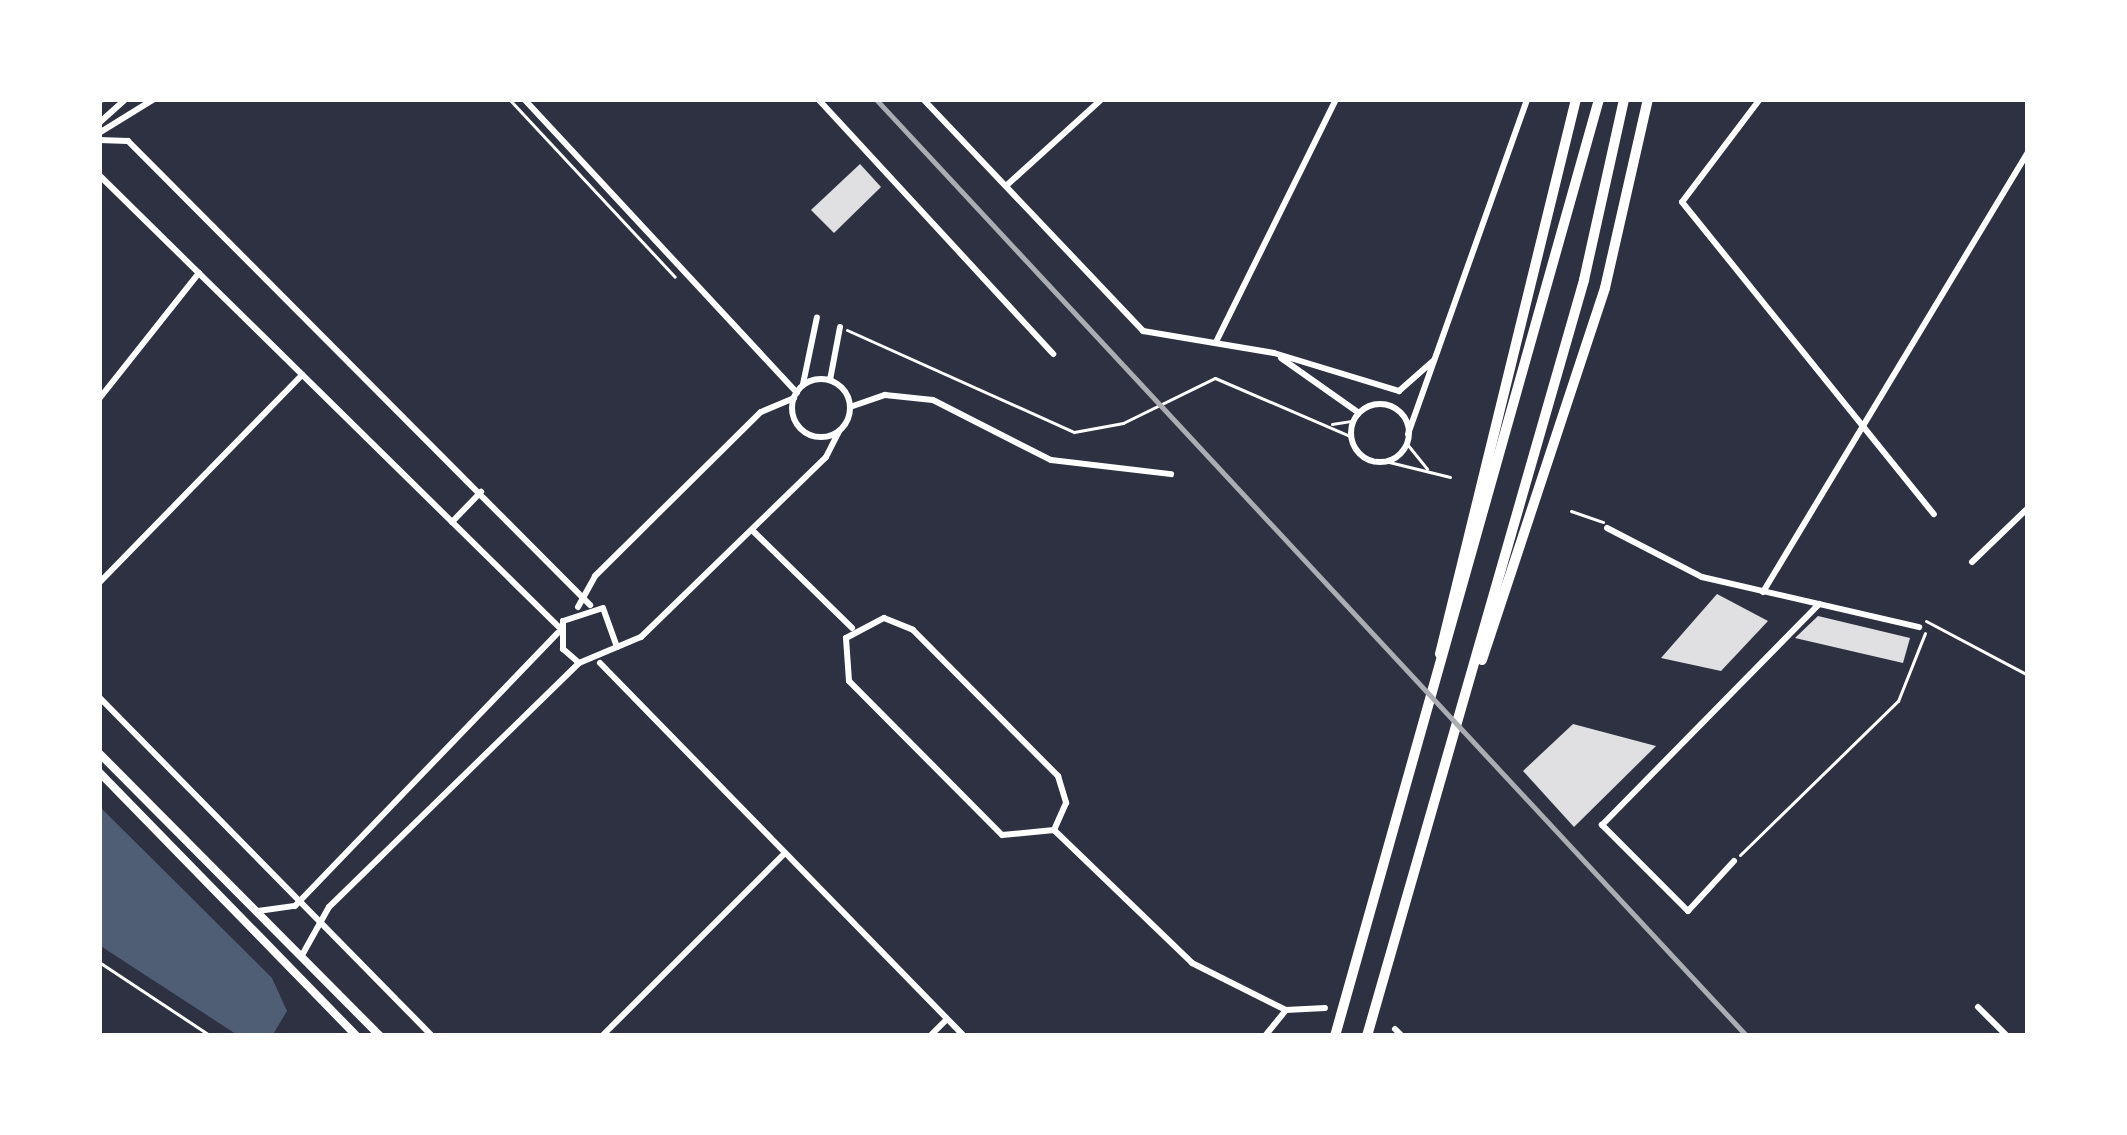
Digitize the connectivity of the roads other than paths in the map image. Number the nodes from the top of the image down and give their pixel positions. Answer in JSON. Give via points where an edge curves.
{"nodes":[{"id":1,"x":126,"y":99,"type":"edge"},
{"id":2,"x":154,"y":99,"type":"edge"},
{"id":3,"x":524,"y":99,"type":"edge"},
{"id":4,"x":818,"y":99,"type":"edge"},
{"id":5,"x":923,"y":99,"type":"edge"},
{"id":6,"x":1102,"y":99,"type":"edge"},
{"id":7,"x":1336,"y":99,"type":"edge"},
{"id":8,"x":1527,"y":99,"type":"edge"},
{"id":9,"x":1576,"y":99,"type":"edge"},
{"id":10,"x":1599,"y":99,"type":"edge"},
{"id":11,"x":1624,"y":99,"type":"edge"},
{"id":12,"x":1648,"y":99,"type":"edge"},
{"id":13,"x":1760,"y":99,"type":"edge"},
{"id":14,"x":99,"y":123,"type":"edge"},
{"id":15,"x":99,"y":136,"type":"edge"},
{"id":16,"x":2028,"y":152,"type":"edge"},
{"id":17,"x":99,"y":175,"type":"edge"},
{"id":18,"x":1006,"y":186,"type":"junction"},
{"id":19,"x":199,"y":273,"type":"junction"},
{"id":20,"x":817,"y":317,"type":"dead end"},
{"id":21,"x":840,"y":327,"type":"road end"},
{"id":22,"x":1216,"y":342,"type":"junction"},
{"id":23,"x":1274,"y":353,"type":"junction"},
{"id":24,"x":1054,"y":354,"type":"dead end"},
{"id":25,"x":1432,"y":361,"type":"junction"},
{"id":26,"x":302,"y":375,"type":"junction"},
{"id":27,"x":830,"y":380,"type":"junction"},
{"id":28,"x":1368,"y":385,"type":"junction"},
{"id":29,"x":798,"y":392,"type":"junction"},
{"id":30,"x":99,"y":399,"type":"edge"},
{"id":31,"x":1376,"y":404,"type":"junction"},
{"id":32,"x":850,"y":407,"type":"junction"},
{"id":33,"x":1357,"y":417,"type":"junction"},
{"id":34,"x":1863,"y":429,"type":"junction"},
{"id":35,"x":838,"y":431,"type":"junction"},
{"id":36,"x":1408,"y":439,"type":"junction"},
{"id":37,"x":1171,"y":474,"type":"dead end"},
{"id":38,"x":481,"y":492,"type":"junction"},
{"id":39,"x":2028,"y":508,"type":"edge"},
{"id":40,"x":1934,"y":514,"type":"dead end"},
{"id":41,"x":452,"y":522,"type":"junction"},
{"id":42,"x":1607,"y":528,"type":"dead end"},
{"id":43,"x":752,"y":530,"type":"junction"},
{"id":44,"x":1972,"y":562,"type":"dead end"},
{"id":45,"x":99,"y":584,"type":"edge"},
{"id":46,"x":1763,"y":592,"type":"junction"},
{"id":47,"x":584,"y":597,"type":"junction"},
{"id":48,"x":1819,"y":604,"type":"junction"},
{"id":49,"x":590,"y":605,"type":"junction"},
{"id":50,"x":578,"y":607,"type":"junction"},
{"id":51,"x":1919,"y":627,"type":"road end"},
{"id":52,"x":852,"y":628,"type":"junction"},
{"id":53,"x":560,"y":629,"type":"junction"},
{"id":54,"x":617,"y":647,"type":"junction"},
{"id":55,"x":579,"y":663,"type":"junction"},
{"id":56,"x":600,"y":663,"type":"junction"},
{"id":57,"x":1439,"y":670,"type":"junction"},
{"id":58,"x":1470,"y":685,"type":"junction"},
{"id":59,"x":99,"y":697,"type":"edge"},
{"id":60,"x":99,"y":753,"type":"edge"},
{"id":61,"x":99,"y":772,"type":"edge"},
{"id":62,"x":1054,"y":830,"type":"junction"},
{"id":63,"x":782,"y":856,"type":"junction"},
{"id":64,"x":1734,"y":860,"type":"road end"},
{"id":65,"x":302,"y":898,"type":"junction"},
{"id":66,"x":254,"y":910,"type":"junction"},
{"id":67,"x":320,"y":919,"type":"junction"},
{"id":68,"x":301,"y":957,"type":"junction"},
{"id":69,"x":1978,"y":1007,"type":"dead end"},
{"id":70,"x":1324,"y":1008,"type":"dead end"},
{"id":71,"x":1286,"y":1010,"type":"junction"},
{"id":72,"x":947,"y":1019,"type":"junction"},
{"id":73,"x":1395,"y":1029,"type":"dead end"},
{"id":74,"x":357,"y":1036,"type":"edge"},
{"id":75,"x":380,"y":1036,"type":"edge"},
{"id":76,"x":432,"y":1036,"type":"edge"},
{"id":77,"x":602,"y":1036,"type":"edge"},
{"id":78,"x":930,"y":1036,"type":"edge"},
{"id":79,"x":964,"y":1036,"type":"edge"},
{"id":80,"x":1265,"y":1036,"type":"edge"},
{"id":81,"x":1336,"y":1036,"type":"edge"},
{"id":82,"x":1367,"y":1036,"type":"edge"},
{"id":83,"x":1402,"y":1036,"type":"edge"},
{"id":84,"x":2007,"y":1036,"type":"edge"}],
"edges":[{"from":1,"to":14,"type":"street"},
{"from":2,"to":15,"type":"street"},
{"from":3,"to":29,"type":"street"},
{"from":4,"to":24,"type":"street"},
{"from":5,"to":18,"type":"street"},
{"from":6,"to":18,"type":"street"},
{"from":7,"to":22,"type":"street"},
{"from":8,"to":25,"type":"street"},
{"from":9,"to":57,"type":"highway","via":[[1443,608]]},
{"from":10,"to":57,"type":"highway"},
{"from":11,"to":58,"type":"highway"},
{"from":12,"to":58,"type":"highway","via":[[1605,288]]},
{"from":13,"to":34,"type":"street","via":[[1682,202]]},
{"from":15,"to":38,"type":"street","via":[[128,141]]},
{"from":16,"to":34,"type":"street"},
{"from":17,"to":19,"type":"street"},
{"from":18,"to":22,"type":"street","via":[[1143,331],[1174,344]]},
{"from":19,"to":26,"type":"street"},
{"from":19,"to":30,"type":"street"},
{"from":20,"to":29,"type":"street"},
{"from":21,"to":27,"type":"street"},
{"from":22,"to":23,"type":"street"},
{"from":23,"to":28,"type":"street"},
{"from":23,"to":33,"type":"street"},
{"from":25,"to":28,"type":"street","via":[[1399,392]]},
{"from":25,"to":36,"type":"street"},
{"from":26,"to":41,"type":"street"},
{"from":26,"to":45,"type":"street"},
{"from":27,"to":29,"type":"street"},
{"from":27,"to":32,"type":"street"},
{"from":28,"to":31,"type":"street"},
{"from":29,"to":35,"type":"street","via":[[804,431]]},
{"from":29,"to":47,"type":"street","via":[[761,412]]},
{"from":31,"to":33,"type":"street"},
{"from":31,"to":36,"type":"street","via":[[1399,412]]},
{"from":32,"to":35,"type":"street"},
{"from":32,"to":37,"type":"street","via":[[885,395],[933,400],[1051,460]]},
{"from":33,"to":36,"type":"street","via":[[1352,437],[1367,459],[1385,461]]},
{"from":34,"to":40,"type":"street"},
{"from":34,"to":46,"type":"street"},
{"from":35,"to":43,"type":"street"},
{"from":38,"to":41,"type":"street"},
{"from":38,"to":47,"type":"street"},
{"from":39,"to":44,"type":"street"},
{"from":41,"to":53,"type":"street"},
{"from":42,"to":46,"type":"street","via":[[1690,572]]},
{"from":43,"to":52,"type":"street"},
{"from":43,"to":54,"type":"street","via":[[641,638]]},
{"from":46,"to":48,"type":"street"},
{"from":47,"to":49,"type":"street"},
{"from":47,"to":50,"type":"street"},
{"from":48,"to":51,"type":"street"},
{"from":48,"to":64,"type":"street","via":[[1602,825],[1688,911]]},
{"from":49,"to":50,"type":"street"},
{"from":49,"to":54,"type":"street","via":[[613,616]]},
{"from":50,"to":53,"type":"street"},
{"from":52,"to":62,"type":"street","via":[[841,657],[860,694],[1003,835]]},
{"from":52,"to":62,"type":"street","via":[[884,618],[913,630],[1058,776],[1066,803]]},
{"from":53,"to":55,"type":"street"},
{"from":53,"to":65,"type":"street"},
{"from":54,"to":56,"type":"street"},
{"from":55,"to":56,"type":"street"},
{"from":55,"to":67,"type":"street"},
{"from":56,"to":63,"type":"street"},
{"from":57,"to":81,"type":"highway"},
{"from":58,"to":82,"type":"highway"},
{"from":59,"to":65,"type":"street"},
{"from":60,"to":66,"type":"main road"},
{"from":61,"to":74,"type":"main road"},
{"from":62,"to":71,"type":"street","via":[[1192,963]]},
{"from":63,"to":72,"type":"street"},
{"from":63,"to":77,"type":"street"},
{"from":65,"to":66,"type":"street","via":[[284,914]]},
{"from":65,"to":67,"type":"street"},
{"from":66,"to":68,"type":"main road"},
{"from":67,"to":68,"type":"street"},
{"from":67,"to":76,"type":"street"},
{"from":68,"to":75,"type":"main road"},
{"from":69,"to":84,"type":"street"},
{"from":70,"to":71,"type":"street"},
{"from":71,"to":80,"type":"street"},
{"from":72,"to":78,"type":"street"},
{"from":72,"to":79,"type":"street"},
{"from":73,"to":83,"type":"street"}]}
